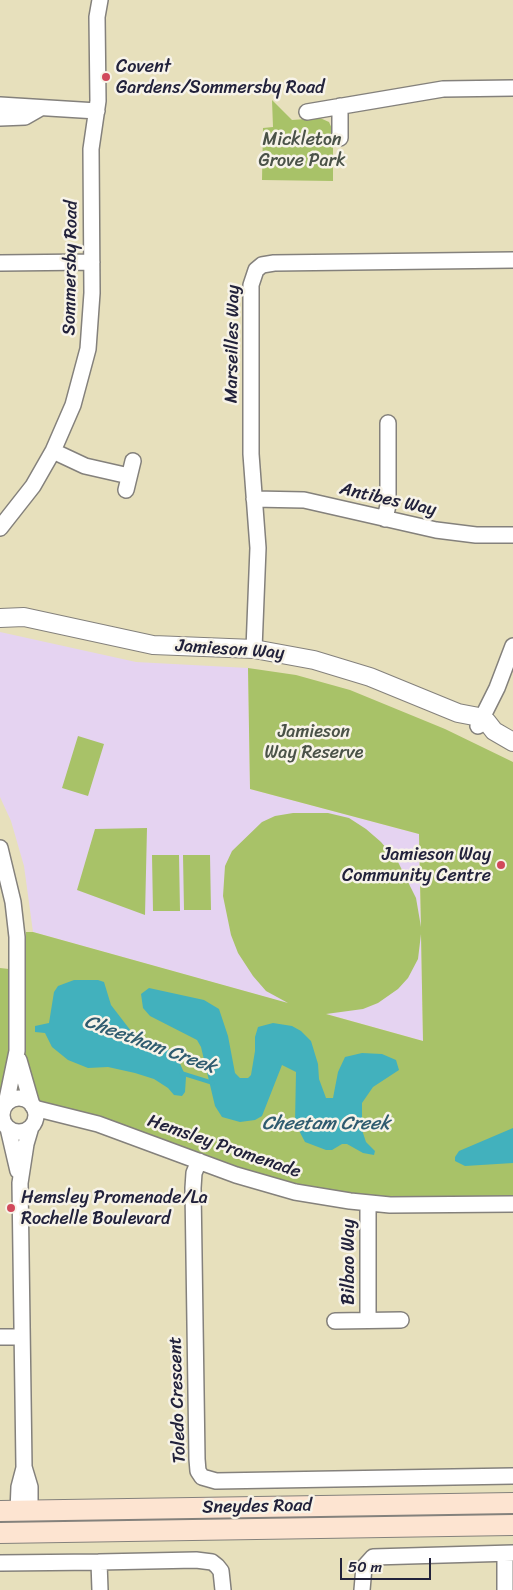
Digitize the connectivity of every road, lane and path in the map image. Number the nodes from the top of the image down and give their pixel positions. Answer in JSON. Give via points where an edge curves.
{"nodes":[{"id":1,"x":94,"y":0,"type":"edge"},
{"id":2,"x":100,"y":0,"type":"edge"},
{"id":3,"x":97,"y":17,"type":"junction"},
{"id":4,"x":513,"y":88,"type":"edge"},
{"id":5,"x":0,"y":105,"type":"edge"},
{"id":6,"x":340,"y":106,"type":"junction"},
{"id":7,"x":39,"y":109,"type":"junction"},
{"id":8,"x":97,"y":111,"type":"junction"},
{"id":9,"x":307,"y":112,"type":"dead end"},
{"id":10,"x":0,"y":118,"type":"edge"},
{"id":11,"x":340,"y":138,"type":"dead end"},
{"id":12,"x":513,"y":260,"type":"edge"},
{"id":13,"x":92,"y":262,"type":"junction"},
{"id":14,"x":0,"y":263,"type":"edge"},
{"id":15,"x":388,"y":423,"type":"dead end"},
{"id":16,"x":53,"y":451,"type":"junction"},
{"id":17,"x":129,"y":476,"type":"dead end"},
{"id":18,"x":254,"y":499,"type":"junction"},
{"id":19,"x":384,"y":519,"type":"junction"},
{"id":20,"x":0,"y":528,"type":"edge"},
{"id":21,"x":513,"y":535,"type":"edge"},
{"id":22,"x":0,"y":604,"type":"edge"},
{"id":23,"x":24,"y":617,"type":"junction"},
{"id":24,"x":0,"y":618,"type":"edge"},
{"id":25,"x":513,"y":646,"type":"edge"},
{"id":26,"x":254,"y":649,"type":"junction"},
{"id":27,"x":480,"y":722,"type":"junction"},
{"id":28,"x":513,"y":742,"type":"edge"},
{"id":29,"x":513,"y":748,"type":"edge"},
{"id":30,"x":0,"y":848,"type":"edge"},
{"id":31,"x":17,"y":1051,"type":"junction"},
{"id":32,"x":4,"y":1106,"type":"edge"},
{"id":33,"x":33,"y":1106,"type":"junction"},
{"id":34,"x":74,"y":1118,"type":"junction"},
{"id":35,"x":5,"y":1126,"type":"edge"},
{"id":36,"x":32,"y":1126,"type":"junction"},
{"id":37,"x":199,"y":1161,"type":"junction"},
{"id":38,"x":20,"y":1182,"type":"junction"},
{"id":39,"x":368,"y":1203,"type":"junction"},
{"id":40,"x":513,"y":1204,"type":"edge"},
{"id":41,"x":368,"y":1320,"type":"junction"},
{"id":42,"x":401,"y":1320,"type":"dead end"},
{"id":43,"x":335,"y":1321,"type":"dead end"},
{"id":44,"x":0,"y":1337,"type":"edge"},
{"id":45,"x":22,"y":1337,"type":"junction"},
{"id":46,"x":513,"y":1476,"type":"edge"},
{"id":47,"x":513,"y":1503,"type":"edge"},
{"id":48,"x":16,"y":1511,"type":"edge"},
{"id":49,"x":513,"y":1525,"type":"edge"},
{"id":50,"x":0,"y":1533,"type":"edge"},
{"id":51,"x":25,"y":1533,"type":"junction"},
{"id":52,"x":509,"y":1554,"type":"edge"},
{"id":53,"x":100,"y":1562,"type":"junction"},
{"id":54,"x":0,"y":1563,"type":"edge"},
{"id":55,"x":100,"y":1590,"type":"edge"},
{"id":56,"x":223,"y":1590,"type":"edge"},
{"id":57,"x":362,"y":1590,"type":"edge"},
{"id":58,"x":505,"y":1590,"type":"edge"}],
"edges":[{"from":1,"to":3,"type":"street","name":"Sommersby Road"},
{"from":2,"to":3,"type":"street","name":"Sommersby Road"},
{"from":3,"to":8,"type":"street","name":"Sommersby Road"},
{"from":4,"to":6,"type":"street","via":[[443,89]]},
{"from":5,"to":7,"type":"street"},
{"from":6,"to":9,"type":"street"},
{"from":6,"to":11,"type":"street"},
{"from":7,"to":8,"type":"street"},
{"from":7,"to":10,"type":"street","via":[[25,117]]},
{"from":8,"to":13,"type":"street","name":"Sommersby Road","via":[[91,149]]},
{"from":12,"to":18,"type":"street","name":"Marseilles Way","via":[[274,263],[256,270],[251,285]]},
{"from":13,"to":14,"type":"street"},
{"from":13,"to":16,"type":"street","name":"Sommersby Road","via":[[86,358],[73,405]]},
{"from":15,"to":19,"type":"street","via":[[388,504]]},
{"from":16,"to":17,"type":"street","via":[[85,466]]},
{"from":16,"to":20,"type":"street","name":"Sommersby Road","via":[[33,486]]},
{"from":18,"to":19,"type":"street","name":"Antibes Way","via":[[304,500]]},
{"from":18,"to":26,"type":"street","name":"Marseilles Way","via":[[258,579]]},
{"from":19,"to":21,"type":"street","name":"Antibes Way","via":[[456,533]]},
{"from":22,"to":23,"type":"street","name":"Jamieson Way"},
{"from":23,"to":24,"type":"street","name":"Jamieson Way"},
{"from":23,"to":26,"type":"street","name":"Jamieson Way","via":[[153,645]]},
{"from":25,"to":27,"type":"street"},
{"from":26,"to":27,"type":"street","name":"Jamieson Way","via":[[332,664],[370,676],[430,702],[451,717]]},
{"from":27,"to":28,"type":"street","name":"Jamieson Way"},
{"from":27,"to":29,"type":"street","name":"Jamieson Way","via":[[497,744]]},
{"from":30,"to":31,"type":"street","via":[[12,894],[17,937]]},
{"from":31,"to":32,"type":"street"},
{"from":31,"to":33,"type":"street"},
{"from":32,"to":33,"type":"street","via":[[20,1098]]},
{"from":32,"to":35,"type":"street"},
{"from":33,"to":34,"type":"street","name":"Hemsley Promenade"},
{"from":33,"to":36,"type":"street","via":[[36,1114]]},
{"from":34,"to":36,"type":"street","name":"Hemsley Promenade"},
{"from":34,"to":37,"type":"street","name":"Hemsley Promenade"},
{"from":35,"to":36,"type":"street","via":[[22,1132]]},
{"from":35,"to":38,"type":"street"},
{"from":36,"to":38,"type":"street"},
{"from":37,"to":39,"type":"street","name":"Hemsley Promenade","via":[[280,1188]]},
{"from":37,"to":46,"type":"street","name":"Toledo Crescent","via":[[193,1188],[197,1459],[202,1477],[216,1481]]},
{"from":38,"to":45,"type":"street"},
{"from":39,"to":40,"type":"street","name":"Hemsley Promenade"},
{"from":39,"to":41,"type":"street","name":"Bilbao Way"},
{"from":41,"to":42,"type":"street","name":"Bilbao Way"},
{"from":41,"to":43,"type":"street","name":"Bilbao Way"},
{"from":44,"to":45,"type":"street"},
{"from":45,"to":48,"type":"street","via":[[24,1467]]},
{"from":47,"to":48,"type":"main road","name":"Sneydes Road"},
{"from":48,"to":51,"type":"main road"},
{"from":49,"to":51,"type":"main road","name":"Sneydes Road"},
{"from":50,"to":51,"type":"main road","name":"Sneydes Road"},
{"from":52,"to":57,"type":"street","via":[[373,1556],[362,1573]]},
{"from":52,"to":58,"type":"street"},
{"from":53,"to":54,"type":"street"},
{"from":53,"to":55,"type":"street"},
{"from":53,"to":56,"type":"street","via":[[212,1562],[221,1571]]}]}
